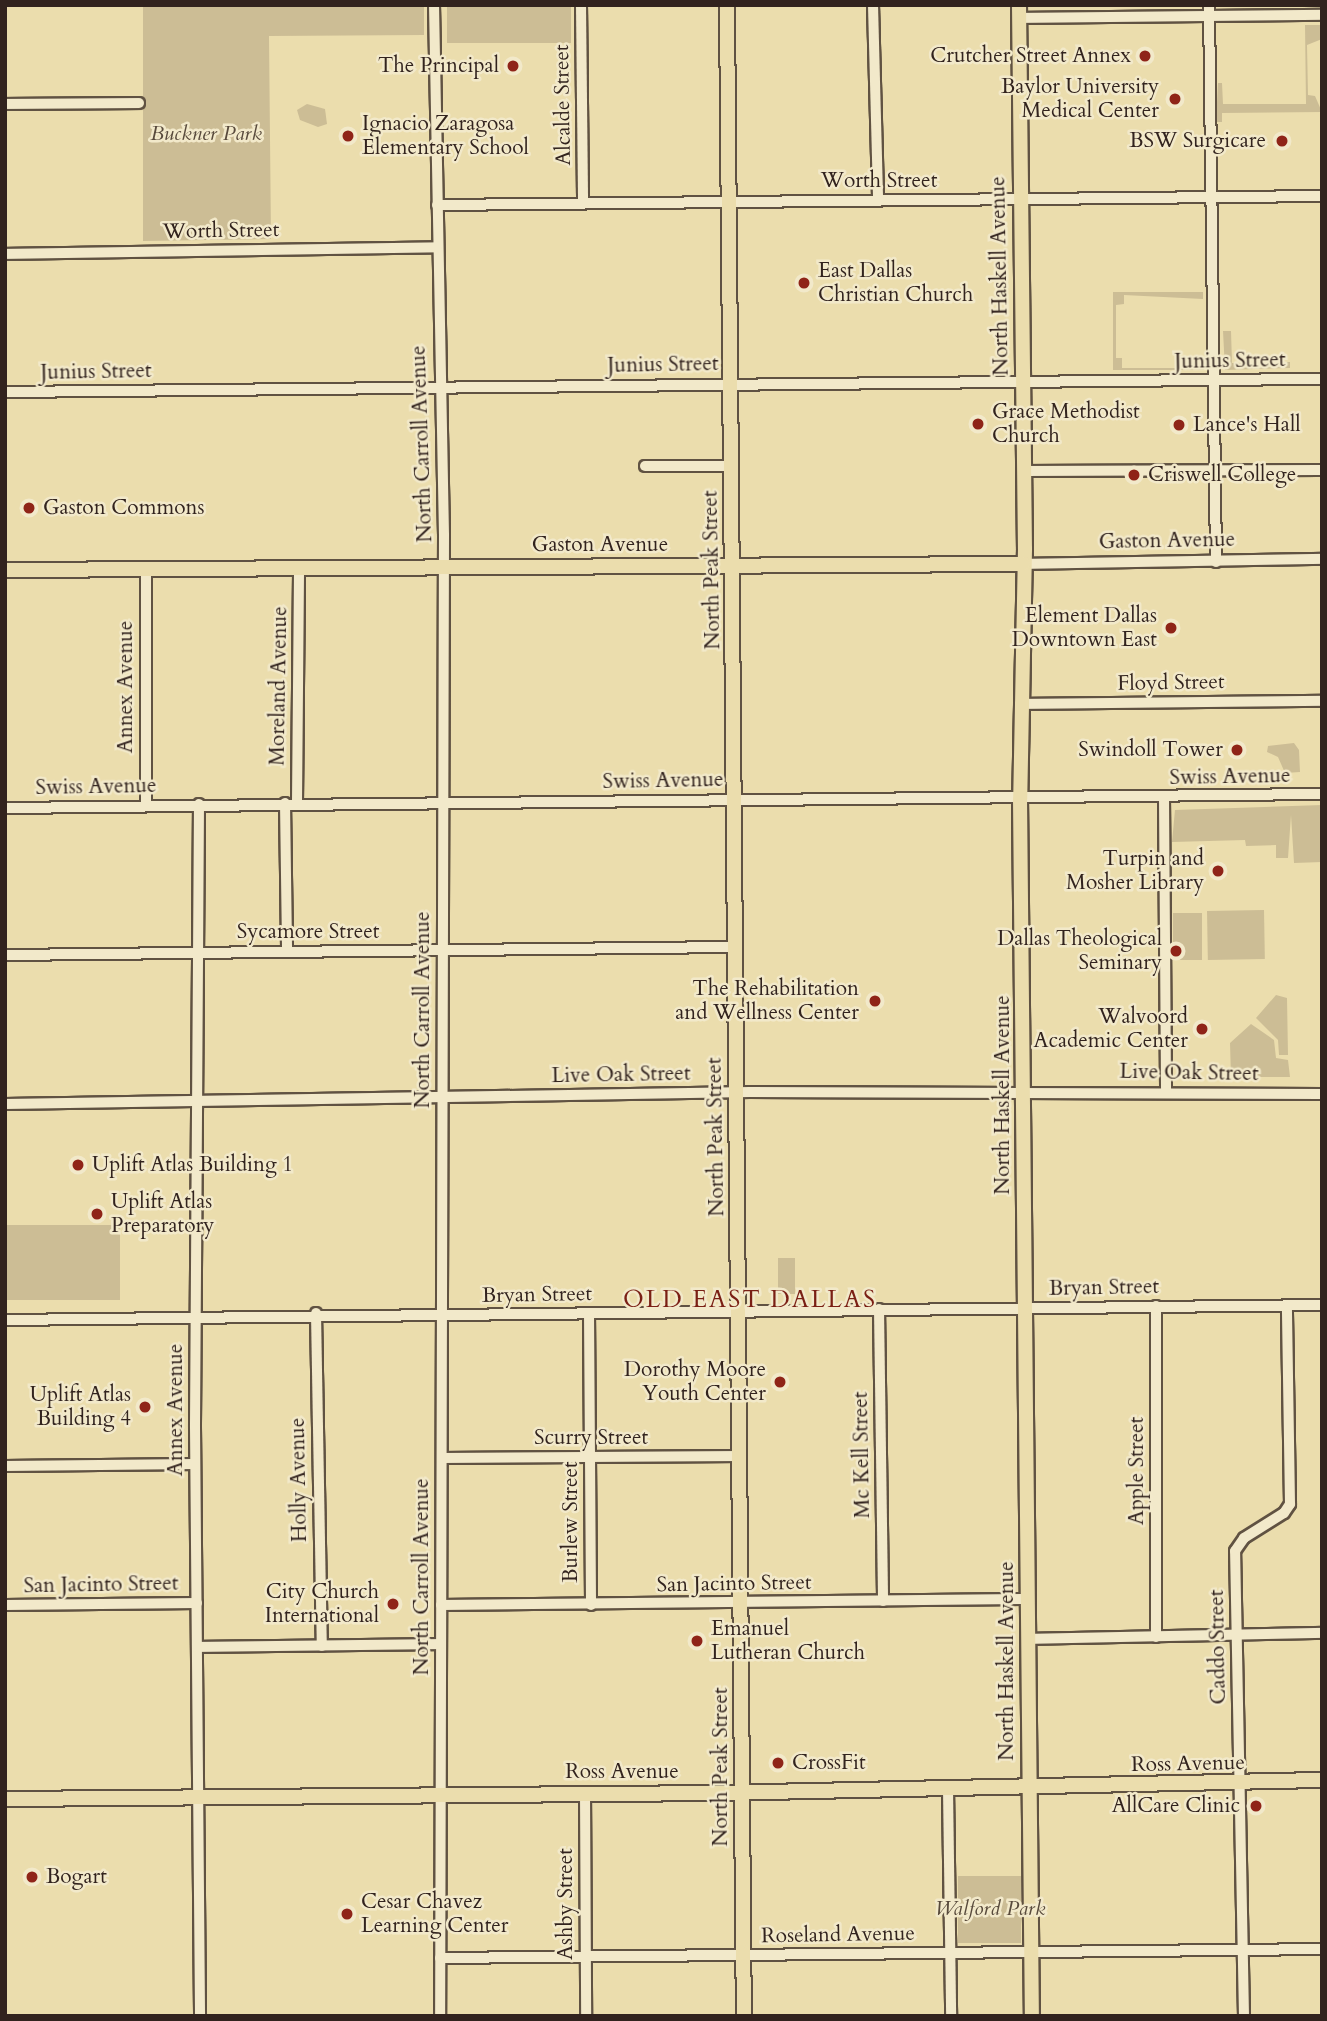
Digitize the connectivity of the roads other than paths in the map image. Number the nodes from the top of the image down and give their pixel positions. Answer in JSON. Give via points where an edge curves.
{"nodes":[{"id":1,"x":434,"y":5,"type":"edge"},
{"id":2,"x":581,"y":5,"type":"edge"},
{"id":3,"x":727,"y":5,"type":"edge"},
{"id":4,"x":873,"y":5,"type":"edge"},
{"id":5,"x":1019,"y":11,"type":"edge"},
{"id":6,"x":1209,"y":11,"type":"edge"},
{"id":7,"x":1322,"y":15,"type":"edge"},
{"id":8,"x":139,"y":103,"type":"dead end"},
{"id":9,"x":5,"y":104,"type":"edge"},
{"id":10,"x":1322,"y":195,"type":"edge"},
{"id":11,"x":1211,"y":197,"type":"junction"},
{"id":12,"x":1021,"y":200,"type":"junction"},
{"id":13,"x":878,"y":201,"type":"junction"},
{"id":14,"x":729,"y":202,"type":"junction"},
{"id":15,"x":583,"y":203,"type":"junction"},
{"id":16,"x":437,"y":205,"type":"junction"},
{"id":17,"x":437,"y":247,"type":"junction"},
{"id":18,"x":5,"y":254,"type":"edge"},
{"id":19,"x":1322,"y":379,"type":"edge"},
{"id":20,"x":1023,"y":380,"type":"junction"},
{"id":21,"x":1214,"y":381,"type":"junction"},
{"id":22,"x":731,"y":383,"type":"junction"},
{"id":23,"x":440,"y":388,"type":"junction"},
{"id":24,"x":5,"y":392,"type":"edge"},
{"id":25,"x":645,"y":466,"type":"dead end"},
{"id":26,"x":732,"y":466,"type":"junction"},
{"id":27,"x":1215,"y":470,"type":"junction"},
{"id":28,"x":1322,"y":470,"type":"edge"},
{"id":29,"x":1024,"y":471,"type":"junction"},
{"id":30,"x":1322,"y":559,"type":"edge"},
{"id":31,"x":1216,"y":562,"type":"junction"},
{"id":32,"x":1023,"y":564,"type":"junction"},
{"id":33,"x":733,"y":565,"type":"junction"},
{"id":34,"x":444,"y":567,"type":"junction"},
{"id":35,"x":299,"y":568,"type":"junction"},
{"id":36,"x":146,"y":569,"type":"junction"},
{"id":37,"x":5,"y":570,"type":"edge"},
{"id":38,"x":1322,"y":701,"type":"edge"},
{"id":39,"x":1020,"y":704,"type":"junction"},
{"id":40,"x":1322,"y":794,"type":"edge"},
{"id":41,"x":1164,"y":798,"type":"junction"},
{"id":42,"x":735,"y":799,"type":"junction"},
{"id":43,"x":1020,"y":799,"type":"junction"},
{"id":44,"x":442,"y":802,"type":"junction"},
{"id":45,"x":291,"y":803,"type":"junction"},
{"id":46,"x":199,"y":804,"type":"junction"},
{"id":47,"x":146,"y":805,"type":"junction"},
{"id":48,"x":5,"y":808,"type":"edge"},
{"id":49,"x":736,"y":947,"type":"junction"},
{"id":50,"x":442,"y":950,"type":"junction"},
{"id":51,"x":197,"y":951,"type":"junction"},
{"id":52,"x":287,"y":952,"type":"junction"},
{"id":53,"x":5,"y":955,"type":"edge"},
{"id":54,"x":1024,"y":1091,"type":"junction"},
{"id":55,"x":736,"y":1092,"type":"junction"},
{"id":56,"x":1167,"y":1092,"type":"junction"},
{"id":57,"x":1322,"y":1094,"type":"edge"},
{"id":58,"x":442,"y":1098,"type":"junction"},
{"id":59,"x":198,"y":1102,"type":"junction"},
{"id":60,"x":5,"y":1104,"type":"edge"},
{"id":61,"x":1287,"y":1305,"type":"junction"},
{"id":62,"x":1322,"y":1305,"type":"edge"},
{"id":63,"x":1156,"y":1306,"type":"junction"},
{"id":64,"x":1025,"y":1308,"type":"junction"},
{"id":65,"x":879,"y":1309,"type":"junction"},
{"id":66,"x":739,"y":1310,"type":"junction"},
{"id":67,"x":317,"y":1313,"type":"junction"},
{"id":68,"x":589,"y":1313,"type":"junction"},
{"id":69,"x":196,"y":1315,"type":"junction"},
{"id":70,"x":442,"y":1315,"type":"junction"},
{"id":71,"x":5,"y":1320,"type":"edge"},
{"id":72,"x":741,"y":1456,"type":"junction"},
{"id":73,"x":590,"y":1457,"type":"junction"},
{"id":74,"x":442,"y":1458,"type":"junction"},
{"id":75,"x":195,"y":1464,"type":"junction"},
{"id":76,"x":5,"y":1466,"type":"edge"},
{"id":77,"x":1028,"y":1599,"type":"junction"},
{"id":78,"x":883,"y":1601,"type":"junction"},
{"id":79,"x":197,"y":1603,"type":"junction"},
{"id":80,"x":741,"y":1603,"type":"junction"},
{"id":81,"x":5,"y":1605,"type":"edge"},
{"id":82,"x":441,"y":1605,"type":"junction"},
{"id":83,"x":591,"y":1605,"type":"junction"},
{"id":84,"x":1322,"y":1633,"type":"edge"},
{"id":85,"x":1237,"y":1635,"type":"junction"},
{"id":86,"x":1156,"y":1637,"type":"junction"},
{"id":87,"x":1028,"y":1639,"type":"junction"},
{"id":88,"x":440,"y":1644,"type":"junction"},
{"id":89,"x":322,"y":1646,"type":"junction"},
{"id":90,"x":197,"y":1647,"type":"junction"},
{"id":91,"x":1322,"y":1780,"type":"edge"},
{"id":92,"x":1240,"y":1784,"type":"junction"},
{"id":93,"x":1030,"y":1787,"type":"junction"},
{"id":94,"x":948,"y":1788,"type":"junction"},
{"id":95,"x":585,"y":1792,"type":"junction"},
{"id":96,"x":741,"y":1793,"type":"junction"},
{"id":97,"x":440,"y":1794,"type":"junction"},
{"id":98,"x":197,"y":1797,"type":"junction"},
{"id":99,"x":5,"y":1799,"type":"edge"},
{"id":100,"x":1322,"y":1948,"type":"edge"},
{"id":101,"x":1243,"y":1950,"type":"junction"},
{"id":102,"x":951,"y":1952,"type":"junction"},
{"id":103,"x":1032,"y":1953,"type":"junction"},
{"id":104,"x":743,"y":1956,"type":"junction"},
{"id":105,"x":440,"y":1958,"type":"junction"},
{"id":106,"x":585,"y":1959,"type":"junction"},
{"id":107,"x":200,"y":2016,"type":"edge"},
{"id":108,"x":440,"y":2016,"type":"edge"},
{"id":109,"x":586,"y":2016,"type":"edge"},
{"id":110,"x":744,"y":2016,"type":"edge"},
{"id":111,"x":951,"y":2016,"type":"edge"},
{"id":112,"x":1032,"y":2016,"type":"edge"},
{"id":113,"x":1244,"y":2016,"type":"edge"}],
"edges":[{"from":1,"to":16,"type":"street","name":"North Carroll Avenue"},
{"from":2,"to":15,"type":"street","name":"Alcalde Street"},
{"from":3,"to":14,"type":"main road","name":"North Peak Street"},
{"from":4,"to":13,"type":"street"},
{"from":5,"to":6,"type":"street"},
{"from":5,"to":12,"type":"main road","name":"North Haskell Avenue"},
{"from":6,"to":7,"type":"street"},
{"from":6,"to":11,"type":"street"},
{"from":8,"to":9,"type":"street"},
{"from":10,"to":11,"type":"street","name":"Worth Street"},
{"from":11,"to":12,"type":"street","name":"Worth Street"},
{"from":11,"to":21,"type":"street"},
{"from":12,"to":13,"type":"street","name":"Worth Street"},
{"from":12,"to":20,"type":"main road","name":"North Haskell Avenue"},
{"from":13,"to":14,"type":"street","name":"Worth Street"},
{"from":14,"to":15,"type":"street","name":"Worth Street"},
{"from":14,"to":22,"type":"main road","name":"North Peak Street"},
{"from":15,"to":16,"type":"street","name":"Worth Street"},
{"from":16,"to":17,"type":"street","name":"North Carroll Avenue"},
{"from":17,"to":18,"type":"street","name":"Worth Street"},
{"from":17,"to":23,"type":"street","name":"North Carroll Avenue"},
{"from":19,"to":21,"type":"street","name":"Junius Street"},
{"from":20,"to":21,"type":"street","name":"Junius Street"},
{"from":20,"to":22,"type":"street","name":"Junius Street"},
{"from":20,"to":29,"type":"main road","name":"North Haskell Avenue"},
{"from":21,"to":27,"type":"street"},
{"from":22,"to":23,"type":"street","name":"Junius Street"},
{"from":22,"to":26,"type":"main road","name":"North Peak Street"},
{"from":23,"to":24,"type":"street","name":"Junius Street"},
{"from":23,"to":34,"type":"street","name":"North Carroll Avenue"},
{"from":25,"to":26,"type":"street"},
{"from":26,"to":33,"type":"main road","name":"North Peak Street"},
{"from":27,"to":28,"type":"street"},
{"from":27,"to":29,"type":"street"},
{"from":27,"to":31,"type":"street"},
{"from":29,"to":32,"type":"main road","name":"North Haskell Avenue"},
{"from":30,"to":31,"type":"street","name":"Gaston Avenue"},
{"from":31,"to":32,"type":"street","name":"Gaston Avenue"},
{"from":32,"to":33,"type":"main road","name":"Gaston Avenue"},
{"from":32,"to":39,"type":"main road","name":"North Haskell Avenue"},
{"from":33,"to":34,"type":"main road","name":"Gaston Avenue"},
{"from":33,"to":42,"type":"main road","name":"North Peak Street"},
{"from":34,"to":35,"type":"main road","name":"Gaston Avenue"},
{"from":34,"to":44,"type":"street","name":"North Carroll Avenue"},
{"from":35,"to":36,"type":"main road","name":"Gaston Avenue"},
{"from":35,"to":45,"type":"street","name":"Moreland Avenue"},
{"from":36,"to":37,"type":"main road","name":"Gaston Avenue"},
{"from":36,"to":47,"type":"street","name":"Annex Avenue"},
{"from":38,"to":39,"type":"street","name":"Floyd Street"},
{"from":39,"to":43,"type":"main road","name":"North Haskell Avenue"},
{"from":40,"to":41,"type":"street","name":"Swiss Avenue"},
{"from":41,"to":43,"type":"street","name":"Swiss Avenue"},
{"from":41,"to":56,"type":"street"},
{"from":42,"to":43,"type":"street","name":"Swiss Avenue"},
{"from":42,"to":44,"type":"street","name":"Swiss Avenue"},
{"from":42,"to":49,"type":"main road","name":"North Peak Street"},
{"from":43,"to":54,"type":"main road","name":"North Haskell Avenue"},
{"from":44,"to":45,"type":"street","name":"Swiss Avenue"},
{"from":44,"to":50,"type":"street","name":"North Carroll Avenue"},
{"from":45,"to":46,"type":"street","name":"Swiss Avenue"},
{"from":45,"to":52,"type":"street","name":"Moreland Avenue"},
{"from":46,"to":47,"type":"street","name":"Swiss Avenue"},
{"from":46,"to":51,"type":"street","name":"Annex Avenue"},
{"from":47,"to":48,"type":"street","name":"Swiss Avenue"},
{"from":49,"to":50,"type":"street","name":"Sycamore Street"},
{"from":49,"to":55,"type":"main road","name":"North Peak Street"},
{"from":50,"to":52,"type":"street","name":"Sycamore Street"},
{"from":50,"to":58,"type":"street","name":"North Carroll Avenue"},
{"from":51,"to":52,"type":"street","name":"Sycamore Street"},
{"from":51,"to":53,"type":"street","name":"Sycamore Street"},
{"from":51,"to":59,"type":"street","name":"Annex Avenue"},
{"from":54,"to":55,"type":"street","name":"Live Oak Street"},
{"from":54,"to":56,"type":"street","name":"Live Oak Street"},
{"from":54,"to":64,"type":"main road","name":"North Haskell Avenue"},
{"from":55,"to":58,"type":"street","name":"Live Oak Street"},
{"from":55,"to":66,"type":"main road","name":"North Peak Street"},
{"from":56,"to":57,"type":"street","name":"Live Oak Street"},
{"from":58,"to":59,"type":"street","name":"Live Oak Street"},
{"from":58,"to":70,"type":"street","name":"North Carroll Avenue"},
{"from":59,"to":60,"type":"street","name":"Live Oak Street"},
{"from":59,"to":69,"type":"street","name":"Annex Avenue"},
{"from":61,"to":62,"type":"street","name":"Bryan Street"},
{"from":61,"to":63,"type":"street","name":"Bryan Street"},
{"from":61,"to":85,"type":"street","name":"Caddo Street","via":[[1290,1504],[1284,1513],[1238,1543]]},
{"from":63,"to":64,"type":"street","name":"Bryan Street"},
{"from":63,"to":86,"type":"street","name":"Apple Street"},
{"from":64,"to":65,"type":"street","name":"Bryan Street"},
{"from":64,"to":77,"type":"main road","name":"North Haskell Avenue"},
{"from":65,"to":66,"type":"street","name":"Bryan Street"},
{"from":65,"to":78,"type":"street","name":"Mc Kell Street"},
{"from":66,"to":68,"type":"street","name":"Bryan Street"},
{"from":66,"to":72,"type":"main road","name":"North Peak Street"},
{"from":67,"to":69,"type":"street","name":"Bryan Street"},
{"from":67,"to":70,"type":"street","name":"Bryan Street"},
{"from":67,"to":89,"type":"street","name":"Holly Avenue"},
{"from":68,"to":70,"type":"street","name":"Bryan Street"},
{"from":68,"to":73,"type":"street","name":"Burlew Street"},
{"from":69,"to":71,"type":"street","name":"Bryan Street"},
{"from":69,"to":75,"type":"street","name":"Annex Avenue"},
{"from":70,"to":74,"type":"street","name":"North Carroll Avenue"},
{"from":72,"to":73,"type":"street","name":"Scurry Street"},
{"from":72,"to":80,"type":"main road","name":"North Peak Street"},
{"from":73,"to":74,"type":"street","name":"Scurry Street"},
{"from":73,"to":83,"type":"street","name":"Burlew Street"},
{"from":74,"to":82,"type":"street","name":"North Carroll Avenue"},
{"from":75,"to":76,"type":"street"},
{"from":75,"to":79,"type":"street","name":"Annex Avenue"},
{"from":77,"to":78,"type":"street","name":"San Jacinto Street"},
{"from":77,"to":87,"type":"main road","name":"North Haskell Avenue"},
{"from":78,"to":80,"type":"street","name":"San Jacinto Street"},
{"from":79,"to":81,"type":"street","name":"San Jacinto Street"},
{"from":79,"to":90,"type":"street","name":"Annex Avenue"},
{"from":80,"to":83,"type":"street","name":"San Jacinto Street"},
{"from":80,"to":96,"type":"main road","name":"North Peak Street"},
{"from":82,"to":83,"type":"street","name":"San Jacinto Street"},
{"from":82,"to":88,"type":"street","name":"North Carroll Avenue"},
{"from":84,"to":85,"type":"street"},
{"from":85,"to":86,"type":"street"},
{"from":85,"to":92,"type":"street","name":"Caddo Street"},
{"from":86,"to":87,"type":"street"},
{"from":87,"to":93,"type":"main road","name":"North Haskell Avenue"},
{"from":88,"to":89,"type":"street"},
{"from":88,"to":97,"type":"street","name":"North Carroll Avenue"},
{"from":89,"to":90,"type":"street"},
{"from":90,"to":98,"type":"street","name":"Annex Avenue"},
{"from":91,"to":92,"type":"main road","name":"Ross Avenue"},
{"from":92,"to":93,"type":"main road","name":"Ross Avenue"},
{"from":92,"to":101,"type":"street","name":"Caddo Street"},
{"from":93,"to":94,"type":"main road","name":"Ross Avenue"},
{"from":93,"to":103,"type":"main road","name":"North Haskell Avenue"},
{"from":94,"to":96,"type":"main road","name":"Ross Avenue"},
{"from":94,"to":102,"type":"street"},
{"from":95,"to":96,"type":"main road","name":"Ross Avenue"},
{"from":95,"to":97,"type":"main road","name":"Ross Avenue"},
{"from":95,"to":106,"type":"street","name":"Ashby Street"},
{"from":96,"to":104,"type":"main road","name":"North Peak Street"},
{"from":97,"to":98,"type":"main road","name":"Ross Avenue"},
{"from":97,"to":105,"type":"street","name":"North Carroll Avenue"},
{"from":98,"to":99,"type":"main road","name":"Ross Avenue"},
{"from":98,"to":107,"type":"street","name":"Annex Avenue"},
{"from":100,"to":101,"type":"street","name":"Roseland Avenue"},
{"from":101,"to":103,"type":"street","name":"Roseland Avenue"},
{"from":101,"to":113,"type":"street","name":"Caddo Street"},
{"from":102,"to":103,"type":"street","name":"Roseland Avenue"},
{"from":102,"to":104,"type":"street","name":"Roseland Avenue"},
{"from":102,"to":111,"type":"street"},
{"from":103,"to":112,"type":"main road","name":"North Haskell Avenue"},
{"from":104,"to":106,"type":"street","name":"Roseland Avenue"},
{"from":104,"to":110,"type":"main road","name":"North Peak Street"},
{"from":105,"to":106,"type":"street","name":"Roseland Avenue"},
{"from":105,"to":108,"type":"street","name":"North Carroll Avenue"},
{"from":106,"to":109,"type":"street","name":"Ashby Street"}]}
